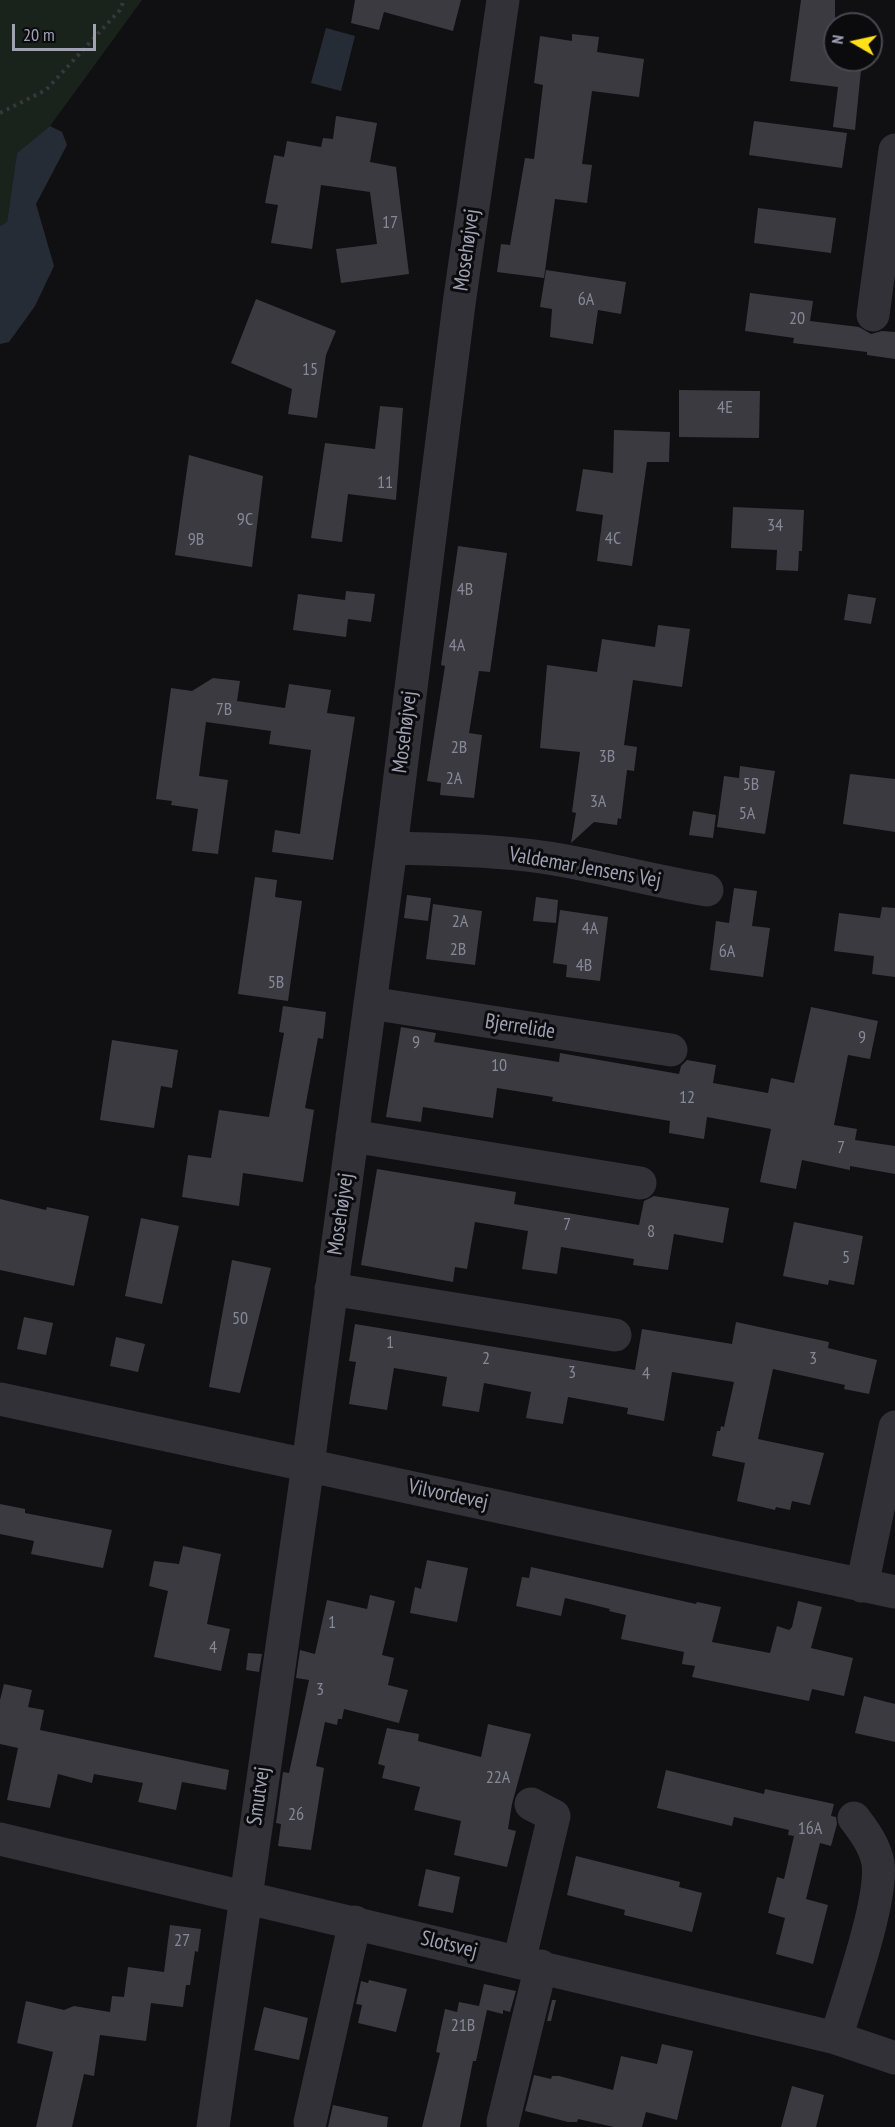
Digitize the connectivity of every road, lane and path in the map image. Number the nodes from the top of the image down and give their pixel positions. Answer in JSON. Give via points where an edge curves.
{"nodes":[{"id":1,"x":124,"y":0,"type":"edge"},
{"id":2,"x":503,"y":0,"type":"edge"},
{"id":3,"x":0,"y":112,"type":"edge"},
{"id":4,"x":895,"y":150,"type":"edge"},
{"id":5,"x":873,"y":315,"type":"dead end"},
{"id":6,"x":391,"y":848,"type":"junction"},
{"id":7,"x":707,"y":890,"type":"dead end"},
{"id":8,"x":370,"y":1003,"type":"junction"},
{"id":9,"x":671,"y":1050,"type":"dead end"},
{"id":10,"x":352,"y":1136,"type":"junction"},
{"id":11,"x":640,"y":1183,"type":"dead end"},
{"id":12,"x":331,"y":1289,"type":"junction"},
{"id":13,"x":615,"y":1335,"type":"dead end"},
{"id":14,"x":0,"y":1399,"type":"edge"},
{"id":15,"x":895,"y":1427,"type":"edge"},
{"id":16,"x":308,"y":1465,"type":"junction"},
{"id":17,"x":862,"y":1586,"type":"junction"},
{"id":18,"x":895,"y":1592,"type":"edge"},
{"id":19,"x":531,"y":1804,"type":"dead end"},
{"id":20,"x":855,"y":1818,"type":"dead end"},
{"id":21,"x":0,"y":1839,"type":"edge"},
{"id":22,"x":244,"y":1897,"type":"junction"},
{"id":23,"x":355,"y":1922,"type":"junction"},
{"id":24,"x":530,"y":1964,"type":"junction"},
{"id":25,"x":836,"y":2038,"type":"junction"},
{"id":26,"x":895,"y":2058,"type":"edge"},
{"id":27,"x":310,"y":2122,"type":"dead end"},
{"id":28,"x":503,"y":2122,"type":"dead end"},
{"id":29,"x":213,"y":2127,"type":"edge"}],
"edges":[{"from":1,"to":3,"type":"path","via":[[120,10],[46,90]]},
{"from":2,"to":6,"type":"street","name":"Mosehøjvej","via":[[459,304]]},
{"from":4,"to":5,"type":"street"},
{"from":6,"to":7,"type":"street","name":"Valdemar Jensens Vej","via":[[488,852],[565,861]]},
{"from":6,"to":8,"type":"street","name":"Mosehøjvej"},
{"from":8,"to":9,"type":"street","name":"Bjerrelide"},
{"from":8,"to":10,"type":"street","name":"Mosehøjvej"},
{"from":10,"to":11,"type":"street"},
{"from":10,"to":12,"type":"street","name":"Mosehøjvej"},
{"from":12,"to":13,"type":"street"},
{"from":12,"to":16,"type":"street","name":"Mosehøjvej"},
{"from":14,"to":16,"type":"street","name":"Vilvordevej"},
{"from":15,"to":17,"type":"street"},
{"from":16,"to":17,"type":"street","name":"Vilvordevej"},
{"from":16,"to":22,"type":"street","name":"Smutvej"},
{"from":17,"to":18,"type":"street","name":"Vilvordevej"},
{"from":19,"to":24,"type":"street","via":[[554,1816]]},
{"from":20,"to":25,"type":"street","via":[[868,1836],[878,1863],[876,1896]]},
{"from":21,"to":22,"type":"street","name":"Slotsvej"},
{"from":22,"to":23,"type":"street","name":"Slotsvej"},
{"from":22,"to":29,"type":"street","name":"Smutvej"},
{"from":23,"to":24,"type":"street","name":"Slotsvej"},
{"from":23,"to":27,"type":"street"},
{"from":24,"to":25,"type":"street","name":"Slotsvej"},
{"from":24,"to":28,"type":"street"},
{"from":25,"to":26,"type":"street","name":"Slotsvej"}]}
